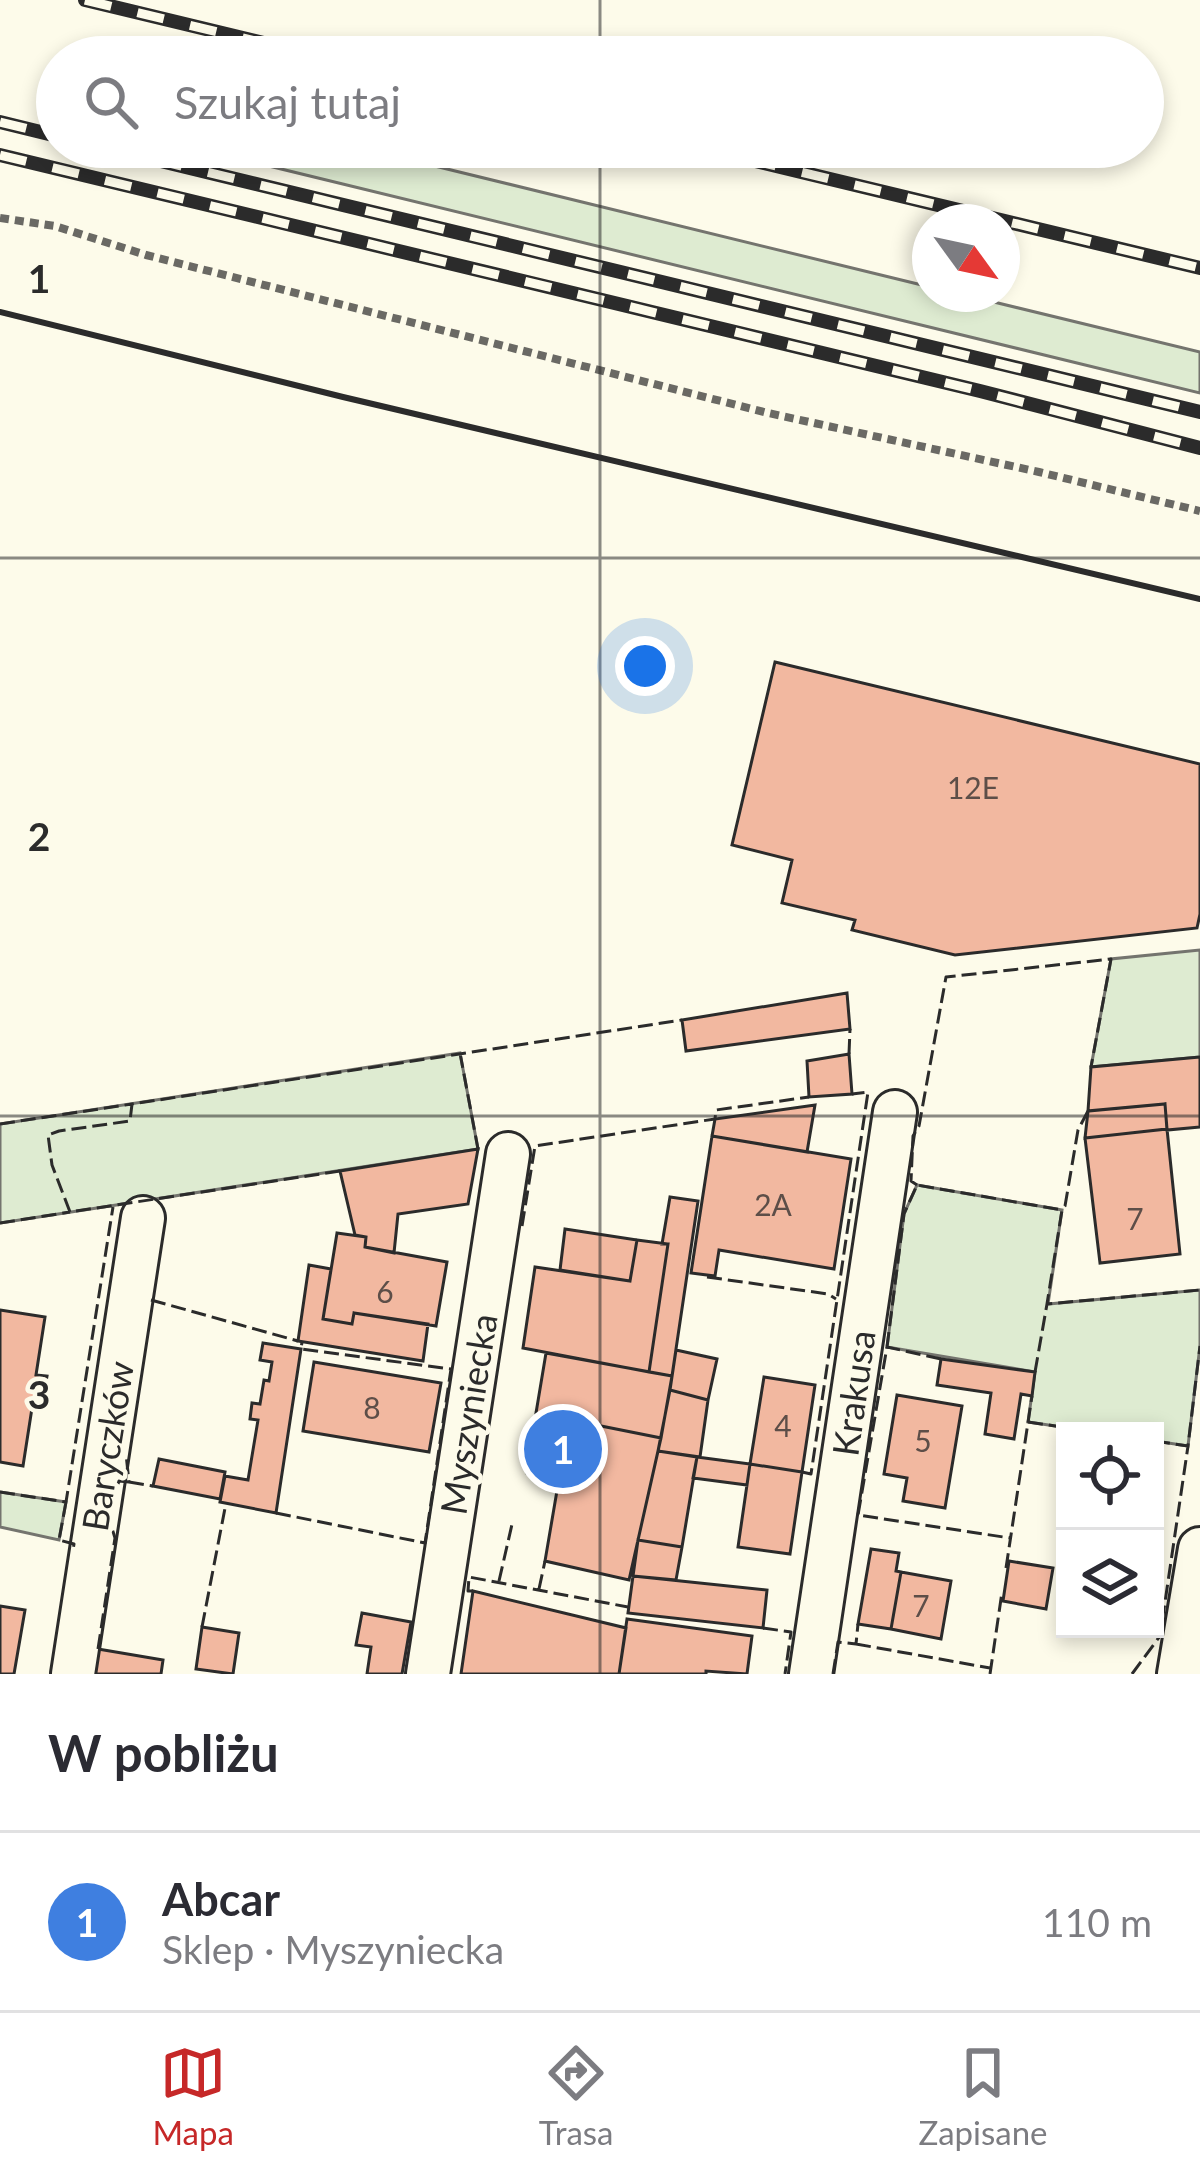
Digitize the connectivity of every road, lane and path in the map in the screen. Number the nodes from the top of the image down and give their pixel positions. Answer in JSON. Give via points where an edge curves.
{"nodes":[{"id":1,"x":0,"y":218,"type":"edge"},
{"id":2,"x":1200,"y":511,"type":"edge"},
{"id":3,"x":895,"y":1112,"type":"dead end"},
{"id":4,"x":508,"y":1154,"type":"dead end"},
{"id":5,"x":143,"y":1218,"type":"dead end"},
{"id":6,"x":1200,"y":1549,"type":"edge"},
{"id":7,"x":73,"y":1674,"type":"edge"},
{"id":8,"x":428,"y":1674,"type":"edge"},
{"id":9,"x":811,"y":1674,"type":"edge"},
{"id":10,"x":1178,"y":1674,"type":"edge"}],
"edges":[{"from":1,"to":2,"type":"path","via":[[768,413]]},
{"from":3,"to":9,"type":"street","name":"Krakusa"},
{"from":4,"to":8,"type":"street","name":"Myszyniecka"},
{"from":5,"to":7,"type":"street","name":"Baryczków"},
{"from":6,"to":10,"type":"street"}]}
